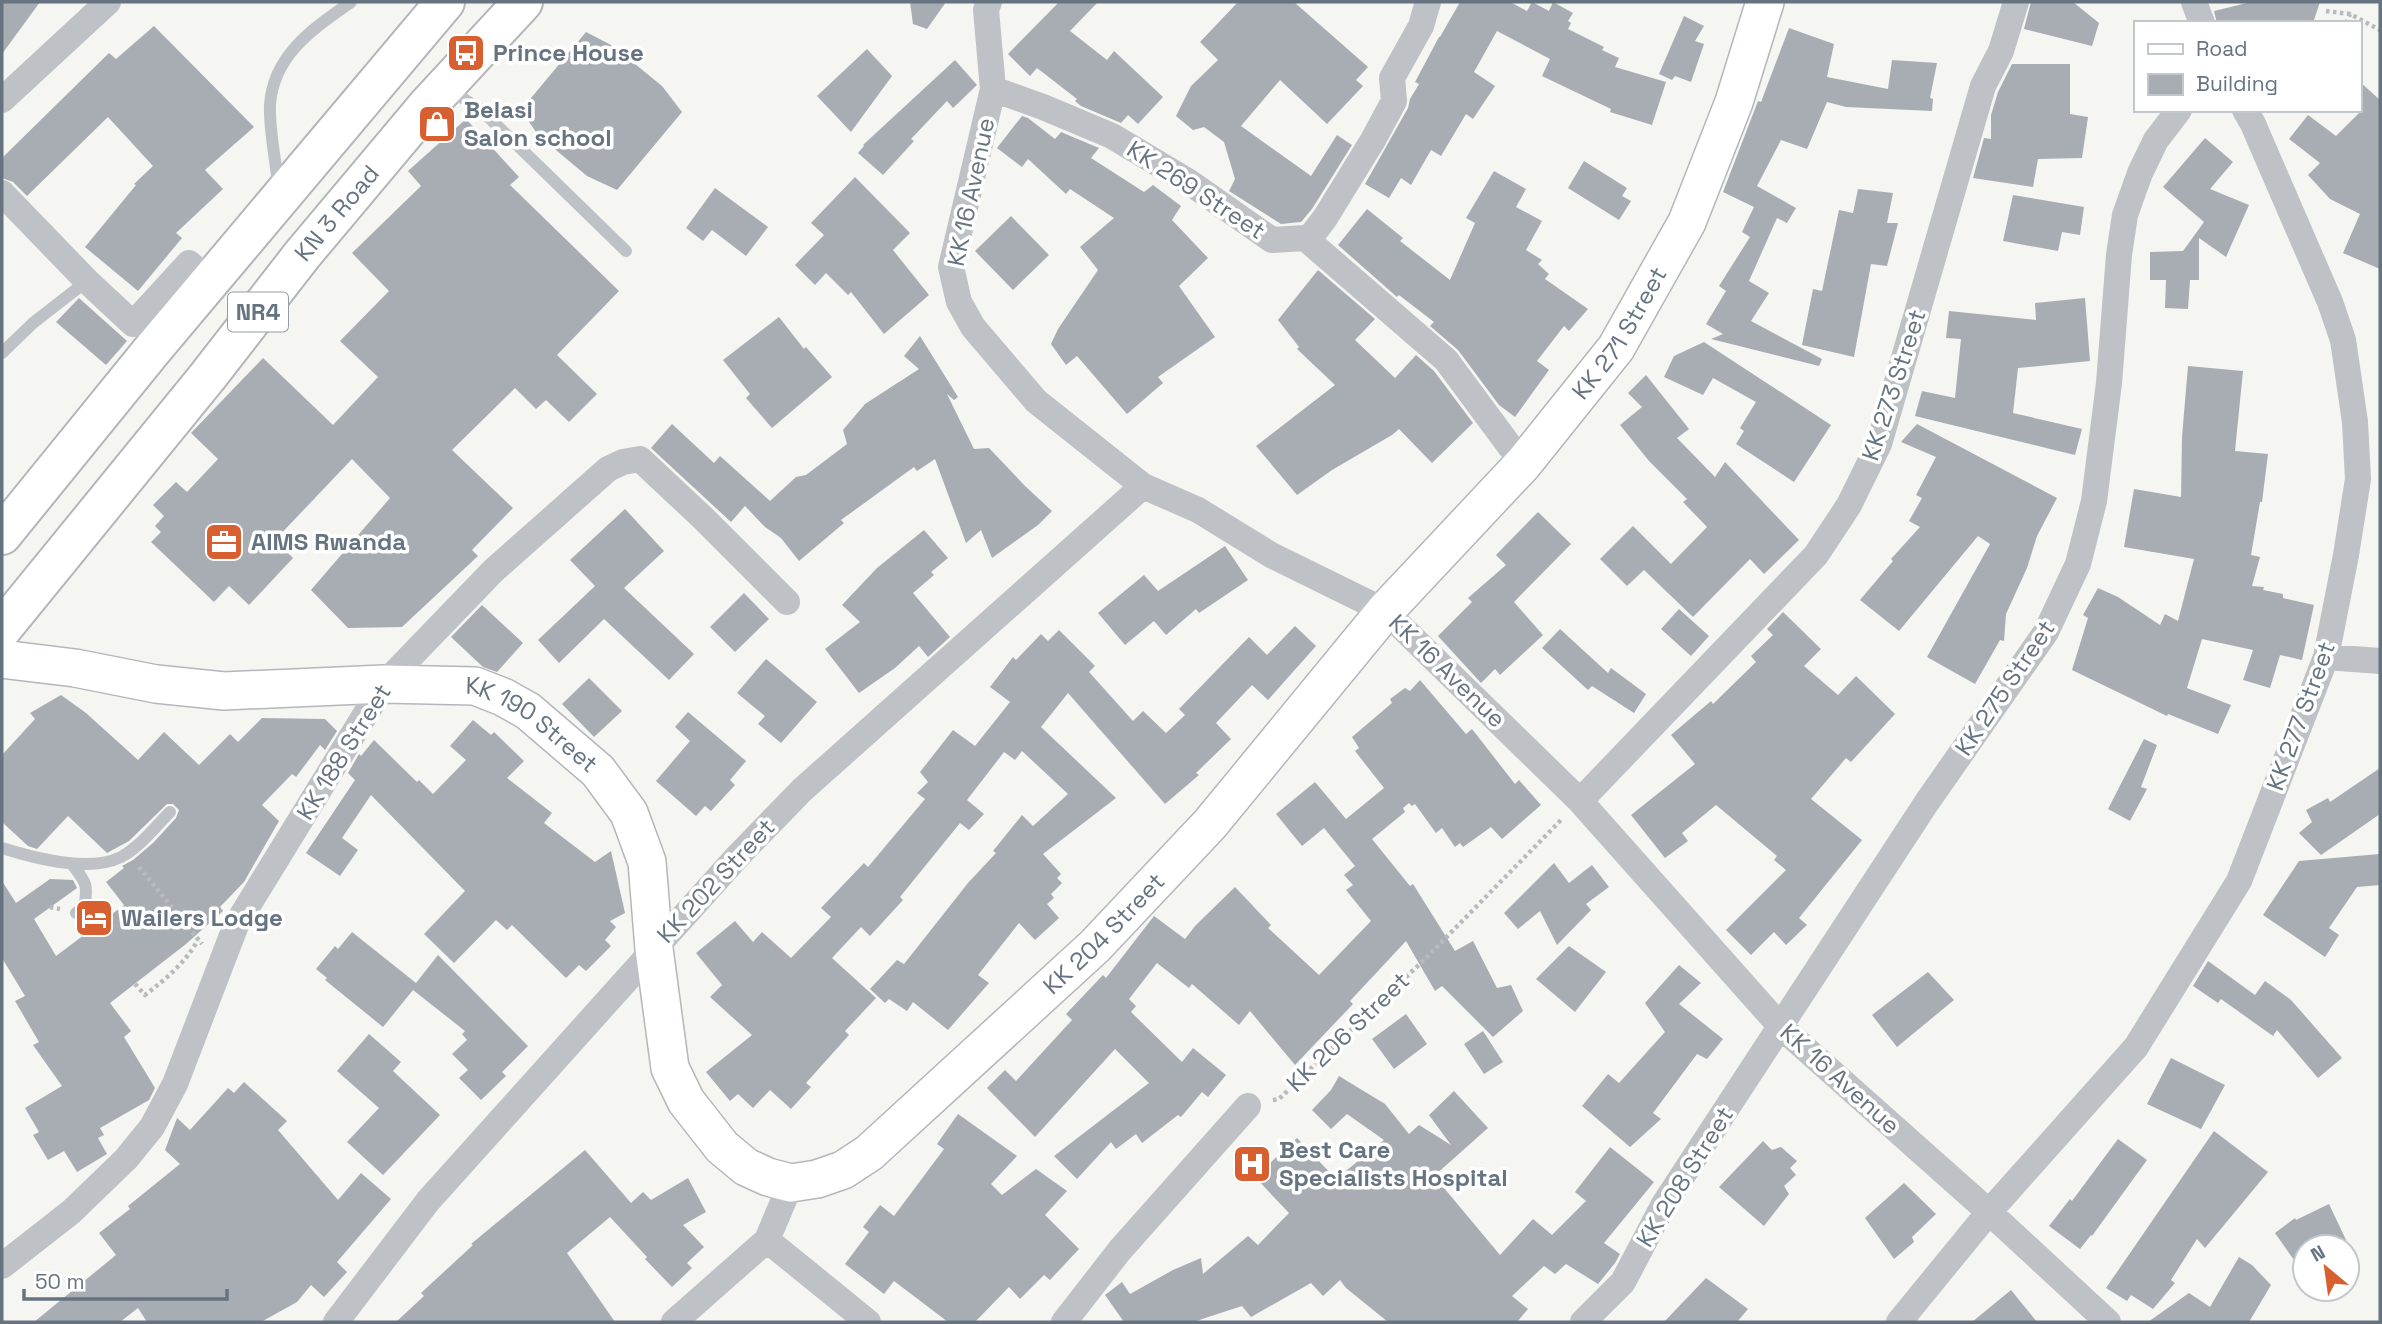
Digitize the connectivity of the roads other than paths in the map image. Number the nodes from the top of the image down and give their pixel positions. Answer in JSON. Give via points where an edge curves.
{"nodes":[{"id":1,"x":108,"y":2,"type":"edge"},
{"id":2,"x":351,"y":2,"type":"edge"},
{"id":3,"x":445,"y":2,"type":"edge"},
{"id":4,"x":523,"y":2,"type":"edge"},
{"id":5,"x":989,"y":2,"type":"edge"},
{"id":6,"x":1429,"y":2,"type":"edge"},
{"id":7,"x":1765,"y":2,"type":"edge"},
{"id":8,"x":2016,"y":2,"type":"edge"},
{"id":9,"x":2194,"y":2,"type":"edge"},
{"id":10,"x":2201,"y":21,"type":"edge"},
{"id":11,"x":445,"y":87,"type":"junction"},
{"id":12,"x":993,"y":89,"type":"junction"},
{"id":13,"x":2,"y":100,"type":"edge"},
{"id":14,"x":2177,"y":112,"type":"edge"},
{"id":15,"x":2246,"y":112,"type":"edge"},
{"id":16,"x":2,"y":193,"type":"edge"},
{"id":17,"x":280,"y":201,"type":"junction"},
{"id":18,"x":1305,"y":237,"type":"junction"},
{"id":19,"x":625,"y":251,"type":"dead end"},
{"id":20,"x":87,"y":281,"type":"junction"},
{"id":21,"x":210,"y":282,"type":"junction"},
{"id":22,"x":2,"y":353,"type":"edge"},
{"id":23,"x":1523,"y":464,"type":"junction"},
{"id":24,"x":1143,"y":486,"type":"junction"},
{"id":25,"x":2,"y":535,"type":"edge"},
{"id":26,"x":788,"y":602,"type":"dead end"},
{"id":27,"x":1385,"y":611,"type":"junction"},
{"id":28,"x":2,"y":629,"type":"edge"},
{"id":29,"x":2326,"y":657,"type":"junction"},
{"id":30,"x":2,"y":659,"type":"edge"},
{"id":31,"x":2380,"y":661,"type":"edge"},
{"id":32,"x":384,"y":684,"type":"junction"},
{"id":33,"x":1580,"y":801,"type":"junction"},
{"id":34,"x":170,"y":812,"type":"dead end"},
{"id":35,"x":2,"y":848,"type":"edge"},
{"id":36,"x":72,"y":864,"type":"junction"},
{"id":37,"x":76,"y":913,"type":"dead end"},
{"id":38,"x":654,"y":949,"type":"junction"},
{"id":39,"x":1781,"y":1027,"type":"junction"},
{"id":40,"x":1248,"y":1106,"type":"road end"},
{"id":41,"x":779,"y":1180,"type":"junction"},
{"id":42,"x":1989,"y":1212,"type":"junction"},
{"id":43,"x":766,"y":1240,"type":"junction"},
{"id":44,"x":2,"y":1266,"type":"edge"},
{"id":45,"x":336,"y":1322,"type":"edge"},
{"id":46,"x":674,"y":1322,"type":"edge"},
{"id":47,"x":868,"y":1322,"type":"edge"},
{"id":48,"x":1064,"y":1322,"type":"edge"},
{"id":49,"x":1583,"y":1322,"type":"edge"},
{"id":50,"x":1899,"y":1322,"type":"edge"},
{"id":51,"x":2108,"y":1322,"type":"edge"}],
"edges":[{"from":1,"to":13,"type":"street"},
{"from":2,"to":17,"type":"lane","via":[[316,26],[285,58],[275,77],[270,106]]},
{"from":3,"to":17,"type":"highway","number":"NR4"},
{"from":4,"to":11,"type":"highway","name":"KN 3 Road","number":"NR4"},
{"from":5,"to":12,"type":"street","name":"KK 16 Avenue"},
{"from":6,"to":18,"type":"street","via":[[1392,78],[1394,101],[1325,218]]},
{"from":7,"to":23,"type":"street","name":"KK 271 Street","via":[[1734,102],[1687,222],[1616,348]]},
{"from":8,"to":33,"type":"street","name":"KK 273 Street","via":[[2001,51],[1983,86],[1879,444],[1849,505],[1816,555]]},
{"from":9,"to":10,"type":"street"},
{"from":11,"to":19,"type":"lane","via":[[480,109]]},
{"from":11,"to":28,"type":"highway","name":"KN 3 Road","number":"NR4","via":[[302,255]]},
{"from":12,"to":18,"type":"street","name":"KK 269 Street","via":[[1112,136],[1272,240]]},
{"from":12,"to":24,"type":"street","name":"KK 16 Avenue","via":[[951,267],[959,302],[973,327],[1036,401]]},
{"from":14,"to":39,"type":"street","name":"KK 275 Street","via":[[2156,140],[2125,215],[2094,501],[2078,564],[2046,632],[1927,802]]},
{"from":15,"to":29,"type":"street","name":"KK 277 Street","via":[[2330,302],[2343,340],[2356,422],[2358,479]]},
{"from":16,"to":20,"type":"street"},
{"from":17,"to":21,"type":"highway","number":"NR4"},
{"from":18,"to":23,"type":"street","via":[[1446,360]]},
{"from":20,"to":21,"type":"street","via":[[133,324],[189,263]]},
{"from":20,"to":22,"type":"lane"},
{"from":21,"to":25,"type":"highway","number":"NR4"},
{"from":23,"to":27,"type":"street","name":"KK 271 Street"},
{"from":24,"to":27,"type":"street","name":"KK 16 Avenue","via":[[1198,510],[1271,555]]},
{"from":24,"to":38,"type":"street","name":"KK 202 Street","via":[[802,790]]},
{"from":26,"to":32,"type":"street","name":"KK 188 Street","via":[[640,459],[623,462],[608,469],[493,571]]},
{"from":27,"to":33,"type":"street","name":"KK 16 Avenue"},
{"from":27,"to":41,"type":"street","name":"KK 204 Street","via":[[1210,824],[1095,946],[869,1153],[843,1170],[817,1179]]},
{"from":29,"to":31,"type":"street"},
{"from":29,"to":42,"type":"street","name":"KK 277 Street","via":[[2239,881],[2137,1046]]},
{"from":30,"to":32,"type":"street","name":"KK 190 Street","via":[[224,691]]},
{"from":32,"to":38,"type":"street","name":"KK 190 Street","via":[[475,686],[528,711],[598,771],[629,813],[647,862]]},
{"from":32,"to":44,"type":"street","name":"KK 188 Street","via":[[236,925],[175,1084],[152,1128],[71,1212]]},
{"from":33,"to":39,"type":"street","name":"KK 16 Avenue"},
{"from":34,"to":36,"type":"lane","via":[[120,858]]},
{"from":35,"to":36,"type":"lane"},
{"from":36,"to":37,"type":"lane","via":[[88,891],[84,906]]},
{"from":38,"to":41,"type":"street","name":"KK 190 Street","via":[[670,1068],[686,1101],[722,1147],[746,1167]]},
{"from":38,"to":45,"type":"street","name":"KK 202 Street","via":[[428,1201]]},
{"from":39,"to":42,"type":"street","name":"KK 16 Avenue"},
{"from":39,"to":49,"type":"street","name":"KK 208 Street","via":[[1664,1204],[1623,1282]]},
{"from":40,"to":48,"type":"street","via":[[1120,1250]]},
{"from":41,"to":43,"type":"street"},
{"from":42,"to":50,"type":"street","name":"KK 277 Street"},
{"from":42,"to":51,"type":"street","name":"KK 16 Avenue"},
{"from":43,"to":46,"type":"street"},
{"from":43,"to":47,"type":"street"}]}
